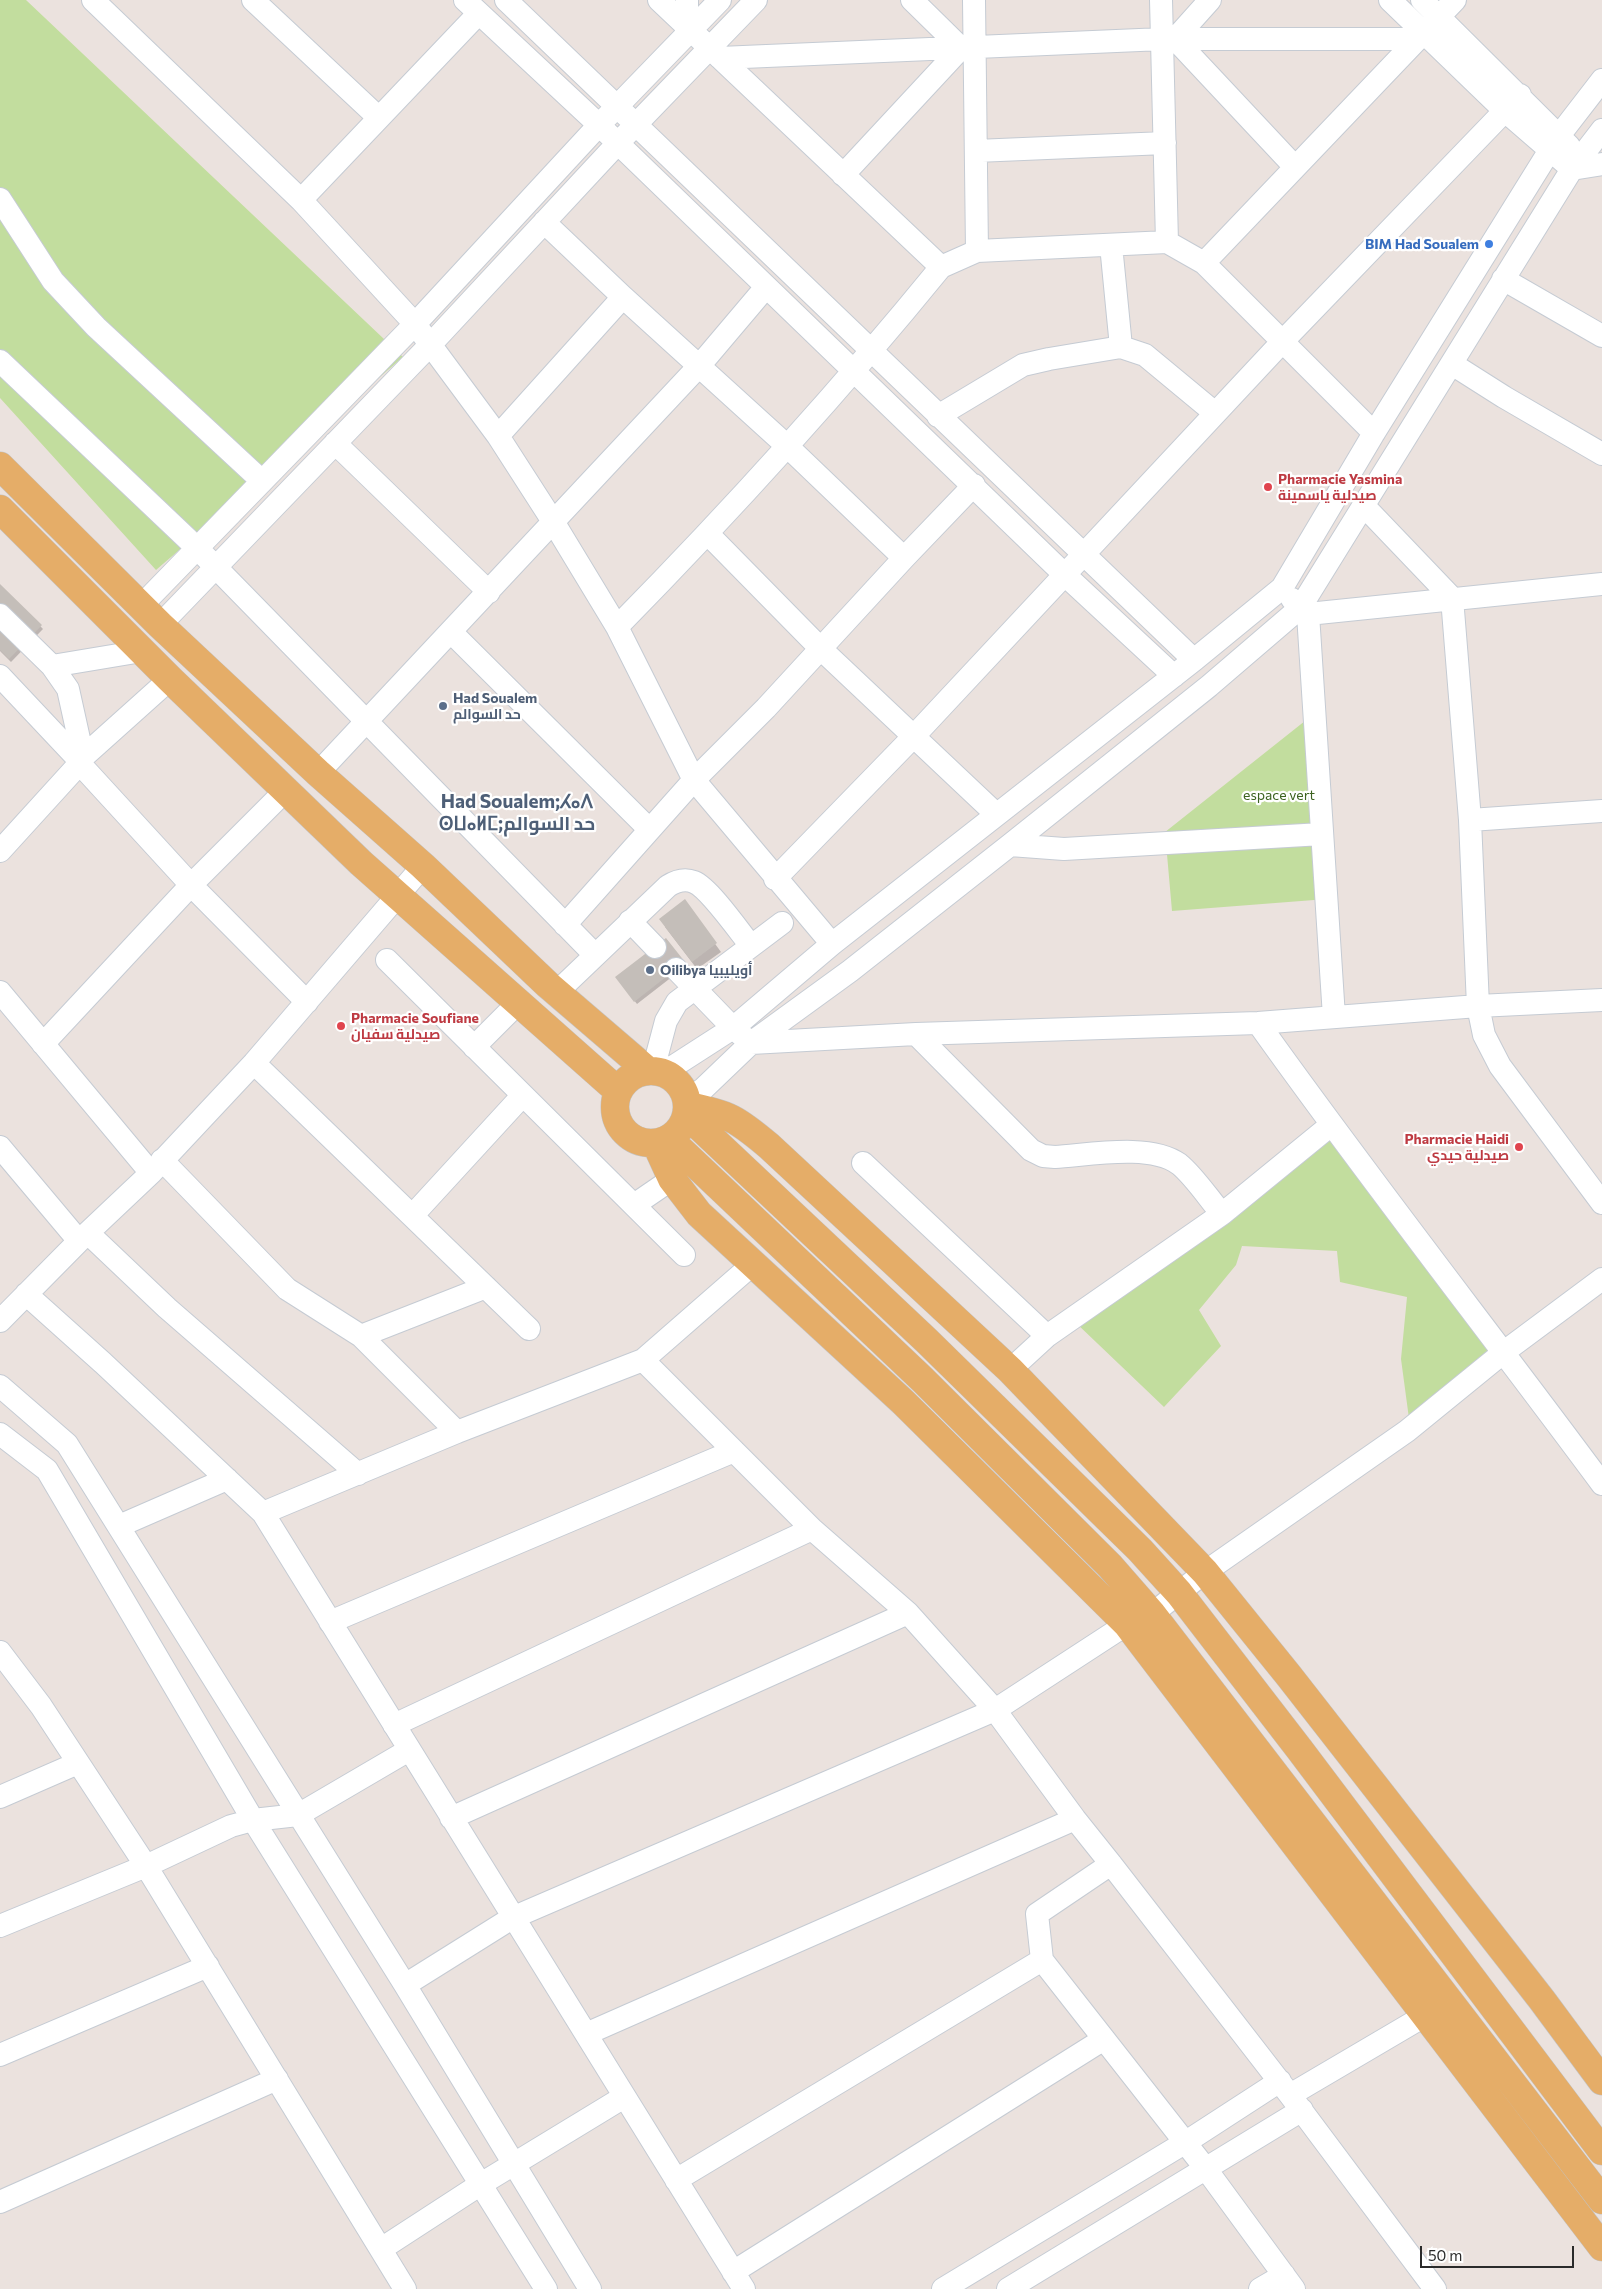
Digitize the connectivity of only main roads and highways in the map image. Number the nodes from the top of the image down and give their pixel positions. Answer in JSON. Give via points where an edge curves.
{"nodes":[{"id":1,"x":0,"y":466,"type":"edge"},
{"id":2,"x":0,"y":509,"type":"edge"},
{"id":3,"x":652,"y":1070,"type":"junction"},
{"id":4,"x":618,"y":1091,"type":"junction"},
{"id":5,"x":687,"y":1107,"type":"junction"},
{"id":6,"x":662,"y":1141,"type":"junction"},
{"id":7,"x":952,"y":1318,"type":"junction"},
{"id":8,"x":927,"y":1341,"type":"junction"},
{"id":9,"x":1602,"y":2081,"type":"edge"},
{"id":10,"x":1602,"y":2151,"type":"edge"},
{"id":11,"x":1602,"y":2200,"type":"edge"},
{"id":12,"x":1602,"y":2247,"type":"edge"}],
"edges":[{"from":1,"to":3,"type":"main road","via":[[160,625],[318,772],[556,992]]},
{"from":2,"to":4,"type":"main road","via":[[170,679],[397,896]]},
{"from":3,"to":4,"type":"main road","via":[[630,1077]]},
{"from":3,"to":5,"type":"main road","via":[[668,1074],[677,1081],[684,1090]]},
{"from":4,"to":6,"type":"main road","via":[[616,1117],[622,1129],[637,1140]]},
{"from":5,"to":6,"type":"main road","via":[[680,1129]]},
{"from":5,"to":7,"type":"main road","via":[[728,1116],[744,1124]]},
{"from":5,"to":8,"type":"main road"},
{"from":6,"to":11,"type":"main road","via":[[923,1380],[1110,1566],[1152,1614]]},
{"from":6,"to":12,"type":"main road","via":[[672,1179],[699,1214],[903,1402],[1127,1624]]},
{"from":7,"to":8,"type":"main road"},
{"from":7,"to":9,"type":"main road","via":[[1010,1370],[1205,1572],[1290,1676]]},
{"from":8,"to":10,"type":"main road","via":[[1140,1550],[1179,1593]]}]}
